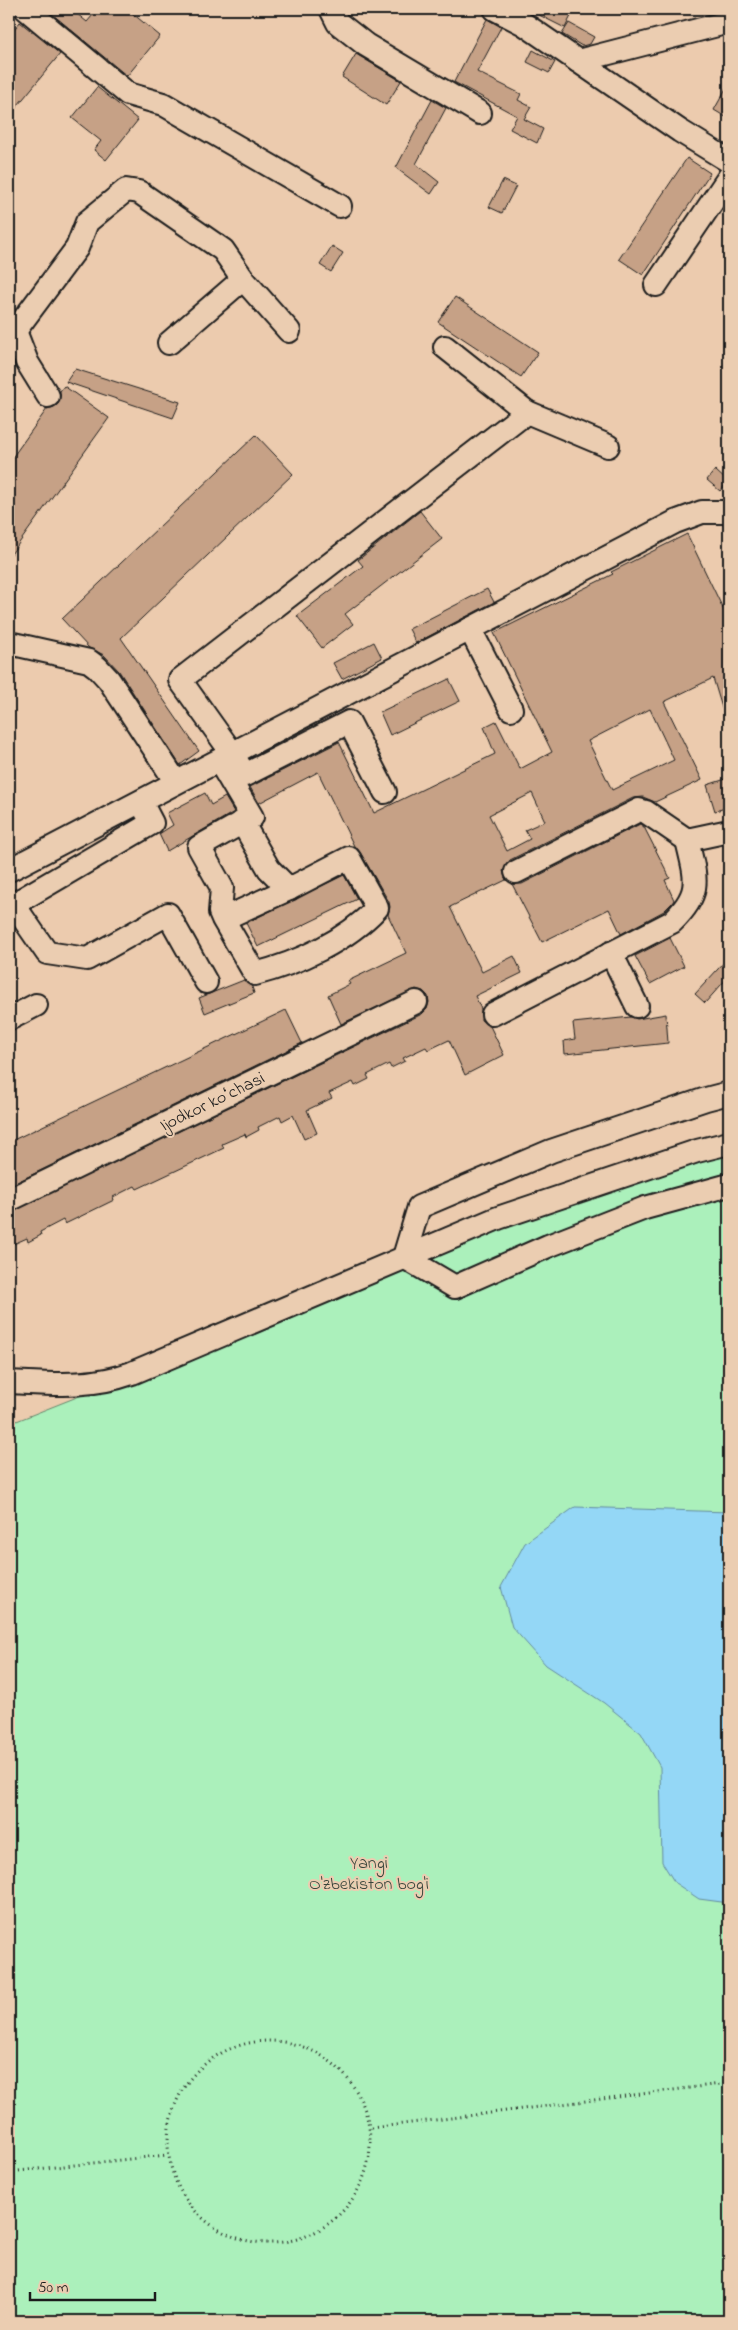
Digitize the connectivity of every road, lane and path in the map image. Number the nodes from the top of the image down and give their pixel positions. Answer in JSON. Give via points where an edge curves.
{"nodes":[{"id":1,"x":331,"y":9,"type":"edge"},
{"id":2,"x":495,"y":9,"type":"edge"},
{"id":3,"x":34,"y":11,"type":"edge"},
{"id":4,"x":729,"y":22,"type":"edge"},
{"id":5,"x":578,"y":61,"type":"junction"},
{"id":6,"x":480,"y":113,"type":"dead end"},
{"id":7,"x":729,"y":161,"type":"edge"},
{"id":8,"x":729,"y":177,"type":"edge"},
{"id":9,"x":340,"y":206,"type":"dead end"},
{"id":10,"x":244,"y":279,"type":"junction"},
{"id":11,"x":656,"y":285,"type":"dead end"},
{"id":12,"x":12,"y":328,"type":"edge"},
{"id":13,"x":289,"y":331,"type":"dead end"},
{"id":14,"x":169,"y":343,"type":"dead end"},
{"id":15,"x":445,"y":347,"type":"dead end"},
{"id":16,"x":48,"y":396,"type":"dead end"},
{"id":17,"x":527,"y":412,"type":"junction"},
{"id":18,"x":608,"y":446,"type":"dead end"},
{"id":19,"x":729,"y":512,"type":"edge"},
{"id":20,"x":470,"y":629,"type":"junction"},
{"id":21,"x":9,"y":643,"type":"edge"},
{"id":22,"x":511,"y":708,"type":"dead end"},
{"id":23,"x":226,"y":757,"type":"junction"},
{"id":24,"x":176,"y":782,"type":"junction"},
{"id":25,"x":385,"y":792,"type":"dead end"},
{"id":26,"x":141,"y":802,"type":"junction"},
{"id":27,"x":242,"y":822,"type":"junction"},
{"id":28,"x":729,"y":831,"type":"edge"},
{"id":29,"x":687,"y":840,"type":"junction"},
{"id":30,"x":9,"y":870,"type":"edge"},
{"id":31,"x":516,"y":872,"type":"dead end"},
{"id":32,"x":289,"y":889,"type":"junction"},
{"id":33,"x":11,"y":906,"type":"edge"},
{"id":34,"x":223,"y":919,"type":"junction"},
{"id":35,"x":611,"y":953,"type":"junction"},
{"id":36,"x":206,"y":982,"type":"dead end"},
{"id":37,"x":416,"y":1002,"type":"dead end"},
{"id":38,"x":36,"y":1005,"type":"dead end"},
{"id":39,"x":637,"y":1006,"type":"dead end"},
{"id":40,"x":493,"y":1014,"type":"dead end"},
{"id":41,"x":9,"y":1019,"type":"edge"},
{"id":42,"x":729,"y":1093,"type":"edge"},
{"id":43,"x":729,"y":1143,"type":"edge"},
{"id":44,"x":729,"y":1185,"type":"edge"},
{"id":45,"x":9,"y":1200,"type":"edge"},
{"id":46,"x":404,"y":1258,"type":"junction"},
{"id":47,"x":9,"y":1382,"type":"edge"},
{"id":48,"x":729,"y":2083,"type":"edge"},
{"id":49,"x":372,"y":2128,"type":"junction"},
{"id":50,"x":167,"y":2155,"type":"junction"},
{"id":51,"x":9,"y":2172,"type":"edge"}],
"edges":[{"from":1,"to":6,"type":"street","via":[[338,23],[366,45]]},
{"from":2,"to":5,"type":"street","via":[[524,24]]},
{"from":3,"to":9,"type":"street","via":[[128,94],[163,104]]},
{"from":4,"to":5,"type":"street"},
{"from":5,"to":7,"type":"street"},
{"from":8,"to":11,"type":"street"},
{"from":10,"to":12,"type":"street","via":[[223,250],[138,192],[126,190],[87,222],[76,248]]},
{"from":10,"to":13,"type":"street"},
{"from":10,"to":14,"type":"street"},
{"from":12,"to":16,"type":"street","via":[[26,362]]},
{"from":15,"to":17,"type":"street"},
{"from":17,"to":18,"type":"street"},
{"from":17,"to":23,"type":"street","via":[[180,680]]},
{"from":19,"to":20,"type":"street","via":[[702,512],[675,522]]},
{"from":20,"to":22,"type":"street"},
{"from":20,"to":23,"type":"street"},
{"from":21,"to":24,"type":"street","via":[[78,657],[97,667],[109,680]]},
{"from":23,"to":24,"type":"street"},
{"from":23,"to":25,"type":"street","via":[[245,775],[349,722]]},
{"from":23,"to":27,"type":"street","via":[[252,817]]},
{"from":24,"to":26,"type":"street"},
{"from":26,"to":30,"type":"street"},
{"from":26,"to":33,"type":"street","via":[[152,823]]},
{"from":27,"to":32,"type":"street","via":[[269,869]]},
{"from":27,"to":34,"type":"street","via":[[199,847],[222,888],[220,912]]},
{"from":28,"to":29,"type":"street"},
{"from":29,"to":31,"type":"street","via":[[639,810]]},
{"from":29,"to":35,"type":"street","via":[[696,887],[687,908],[672,922]]},
{"from":32,"to":34,"type":"street"},
{"from":32,"to":34,"type":"street","via":[[349,858],[377,908],[363,923],[311,944],[281,967],[255,974]]},
{"from":33,"to":36,"type":"street","via":[[48,953],[86,959],[168,914]]},
{"from":35,"to":39,"type":"street"},
{"from":35,"to":40,"type":"street"},
{"from":37,"to":45,"type":"street","name":"Ijodkor koʻchasi"},
{"from":38,"to":41,"type":"street"},
{"from":42,"to":46,"type":"street","via":[[551,1151],[419,1207]]},
{"from":43,"to":46,"type":"street","via":[[498,1218]]},
{"from":44,"to":46,"type":"street","via":[[646,1208],[455,1287]]},
{"from":46,"to":47,"type":"street","via":[[107,1382],[59,1385]]},
{"from":48,"to":49,"type":"path"},
{"from":49,"to":50,"type":"path","via":[[359,2093],[336,2065],[296,2045],[267,2041],[223,2052],[198,2070],[179,2095],[170,2117]]},
{"from":49,"to":50,"type":"path","via":[[368,2166],[360,2187],[343,2211],[319,2230],[276,2242],[245,2240],[204,2220],[180,2191]]},
{"from":50,"to":51,"type":"path"}]}
